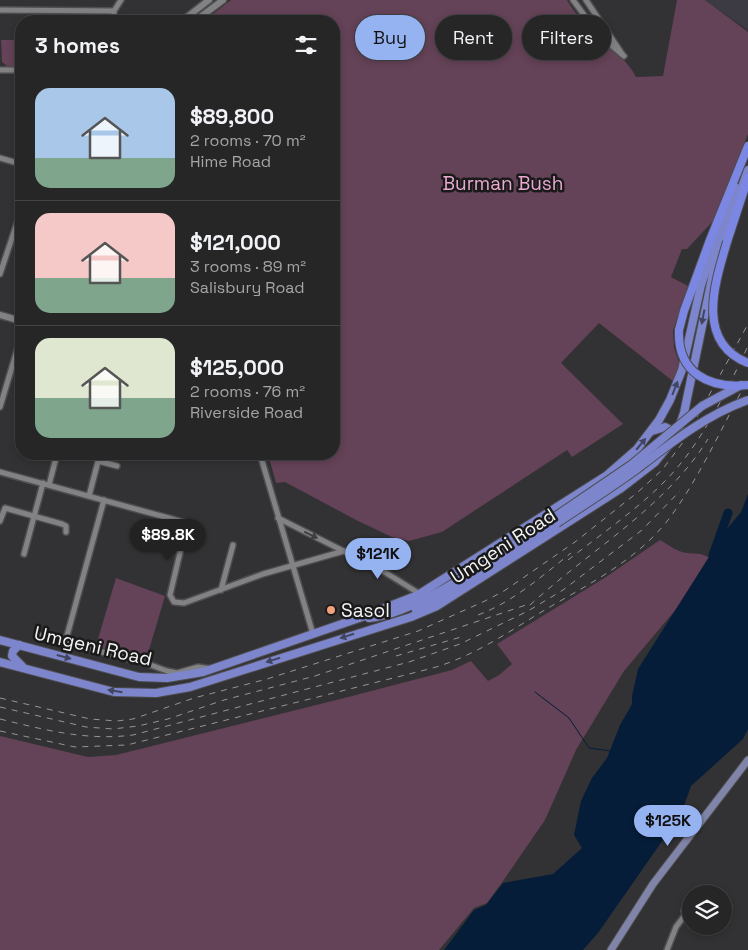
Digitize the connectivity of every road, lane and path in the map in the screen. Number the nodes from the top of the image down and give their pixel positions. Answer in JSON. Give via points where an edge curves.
{"nodes":[{"id":1,"x":121,"y":0,"type":"edge"},
{"id":2,"x":209,"y":0,"type":"edge"},
{"id":3,"x":223,"y":0,"type":"edge"},
{"id":4,"x":573,"y":0,"type":"edge"},
{"id":5,"x":586,"y":0,"type":"edge"},
{"id":6,"x":213,"y":8,"type":"junction"},
{"id":7,"x":0,"y":10,"type":"edge"},
{"id":8,"x":114,"y":11,"type":"junction"},
{"id":9,"x":114,"y":15,"type":"edge"},
{"id":10,"x":190,"y":15,"type":"edge"},
{"id":11,"x":204,"y":15,"type":"edge"},
{"id":12,"x":585,"y":15,"type":"edge"},
{"id":13,"x":613,"y":38,"type":"joint"},
{"id":14,"x":611,"y":45,"type":"edge"},
{"id":15,"x":0,"y":70,"type":"edge"},
{"id":16,"x":15,"y":70,"type":"edge"},
{"id":17,"x":748,"y":147,"type":"edge"},
{"id":18,"x":0,"y":158,"type":"edge"},
{"id":19,"x":15,"y":162,"type":"edge"},
{"id":20,"x":748,"y":170,"type":"edge"},
{"id":21,"x":748,"y":178,"type":"edge"},
{"id":22,"x":15,"y":229,"type":"edge"},
{"id":23,"x":0,"y":274,"type":"edge"},
{"id":24,"x":0,"y":315,"type":"edge"},
{"id":25,"x":15,"y":319,"type":"edge"},
{"id":26,"x":15,"y":357,"type":"edge"},
{"id":27,"x":748,"y":363,"type":"edge"},
{"id":28,"x":748,"y":384,"type":"edge"},
{"id":29,"x":748,"y":400,"type":"edge"},
{"id":30,"x":0,"y":407,"type":"edge"},
{"id":31,"x":652,"y":431,"type":"junction"},
{"id":32,"x":677,"y":432,"type":"junction"},
{"id":33,"x":56,"y":460,"type":"edge"},
{"id":34,"x":262,"y":460,"type":"edge"},
{"id":35,"x":98,"y":461,"type":"joint"},
{"id":36,"x":117,"y":466,"type":"dead end"},
{"id":37,"x":0,"y":472,"type":"edge"},
{"id":38,"x":43,"y":483,"type":"junction"},
{"id":39,"x":49,"y":485,"type":"junction"},
{"id":40,"x":88,"y":496,"type":"junction"},
{"id":41,"x":104,"y":500,"type":"junction"},
{"id":42,"x":34,"y":516,"type":"junction"},
{"id":43,"x":278,"y":518,"type":"junction"},
{"id":44,"x":556,"y":520,"type":"junction"},
{"id":45,"x":0,"y":521,"type":"edge"},
{"id":46,"x":66,"y":532,"type":"dead end"},
{"id":47,"x":233,"y":545,"type":"dead end"},
{"id":48,"x":344,"y":551,"type":"junction"},
{"id":49,"x":24,"y":554,"type":"dead end"},
{"id":50,"x":291,"y":566,"type":"junction"},
{"id":51,"x":221,"y":590,"type":"junction"},
{"id":52,"x":420,"y":594,"type":"junction"},
{"id":53,"x":362,"y":617,"type":"junction"},
{"id":54,"x":375,"y":627,"type":"junction"},
{"id":55,"x":313,"y":634,"type":"junction"},
{"id":56,"x":38,"y":635,"type":"dead end"},
{"id":57,"x":0,"y":640,"type":"edge"},
{"id":58,"x":66,"y":643,"type":"junction"},
{"id":59,"x":19,"y":645,"type":"junction"},
{"id":60,"x":0,"y":662,"type":"edge"},
{"id":61,"x":23,"y":668,"type":"junction"},
{"id":62,"x":212,"y":669,"type":"junction"},
{"id":63,"x":748,"y":760,"type":"edge"},
{"id":64,"x":682,"y":919,"type":"edge"},
{"id":65,"x":611,"y":950,"type":"edge"},
{"id":66,"x":666,"y":950,"type":"edge"}],
"edges":[{"from":1,"to":8,"type":"street"},
{"from":2,"to":6,"type":"street"},
{"from":2,"to":10,"type":"street"},
{"from":3,"to":6,"type":"street"},
{"from":4,"to":12,"type":"street"},
{"from":5,"to":13,"type":"street"},
{"from":6,"to":11,"type":"street"},
{"from":7,"to":8,"type":"street"},
{"from":8,"to":9,"type":"street"},
{"from":13,"to":14,"type":"street","via":[[624,56]]},
{"from":15,"to":16,"type":"street"},
{"from":17,"to":28,"type":"highway","bridge":true,"via":[[680,320],[680,349],[689,366],[714,384]]},
{"from":31,"to":17,"type":"main road","name":"Umgeni Road","one_way":true,"via":[[676,387],[701,285]]},
{"from":18,"to":19,"type":"street"},
{"from":20,"to":32,"type":"main road","name":"Umgeni Road","one_way":true,"via":[[716,259],[687,401]]},
{"from":21,"to":27,"type":"highway","bridge":true,"via":[[727,242],[713,302],[713,322],[724,346]]},
{"from":22,"to":23,"type":"street"},
{"from":24,"to":25,"type":"street"},
{"from":26,"to":30,"type":"street"},
{"from":28,"to":44,"type":"main road","bridge":true,"via":[[702,406],[625,470]]},
{"from":29,"to":44,"type":"main road","bridge":true,"via":[[690,429],[611,487]]},
{"from":31,"to":32,"type":"main road","via":[[665,428]]},
{"from":52,"to":31,"type":"main road","name":"Umgeni Road","one_way":true,"via":[[606,476],[630,457]]},
{"from":32,"to":54,"type":"main road","name":"Umgeni Road","via":[[655,462],[639,476],[496,570],[436,606]]},
{"from":33,"to":39,"type":"street"},
{"from":34,"to":43,"type":"street"},
{"from":35,"to":36,"type":"street"},
{"from":35,"to":40,"type":"street"},
{"from":37,"to":38,"type":"street"},
{"from":38,"to":39,"type":"street"},
{"from":38,"to":42,"type":"street"},
{"from":39,"to":40,"type":"street"},
{"from":40,"to":41,"type":"street"},
{"from":41,"to":51,"type":"street","via":[[187,523],[170,599],[184,602]]},
{"from":41,"to":58,"type":"street"},
{"from":42,"to":45,"type":"street","via":[[5,508]]},
{"from":42,"to":46,"type":"street","via":[[64,525]]},
{"from":42,"to":49,"type":"street"},
{"from":43,"to":48,"type":"street","one_way":true},
{"from":43,"to":50,"type":"street"},
{"from":44,"to":53,"type":"main road","via":[[430,596],[378,617]]},
{"from":44,"to":54,"type":"main road","via":[[438,599]]},
{"from":47,"to":51,"type":"street"},
{"from":48,"to":50,"type":"street"},
{"from":48,"to":52,"type":"street"},
{"from":50,"to":51,"type":"street"},
{"from":50,"to":55,"type":"street"},
{"from":52,"to":53,"type":"main road","name":"Umgeni Road"},
{"from":53,"to":55,"type":"main road","name":"Umgeni Road"},
{"from":54,"to":61,"type":"main road","name":"Umgeni Road","one_way":true,"via":[[190,687],[156,693],[114,692]]},
{"from":55,"to":62,"type":"main road","name":"Umgeni Road"},
{"from":56,"to":58,"type":"street"},
{"from":57,"to":59,"type":"main road","name":"Umgeni Road"},
{"from":58,"to":62,"type":"street","via":[[172,672],[198,667]]},
{"from":59,"to":61,"type":"main road","via":[[12,656]]},
{"from":59,"to":62,"type":"main road","name":"Umgeni Road","one_way":true,"via":[[139,677],[167,678]]},
{"from":60,"to":61,"type":"main road","name":"Umgeni Road"},
{"from":63,"to":65,"type":"main road","via":[[653,884]]},
{"from":64,"to":66,"type":"street"}]}
